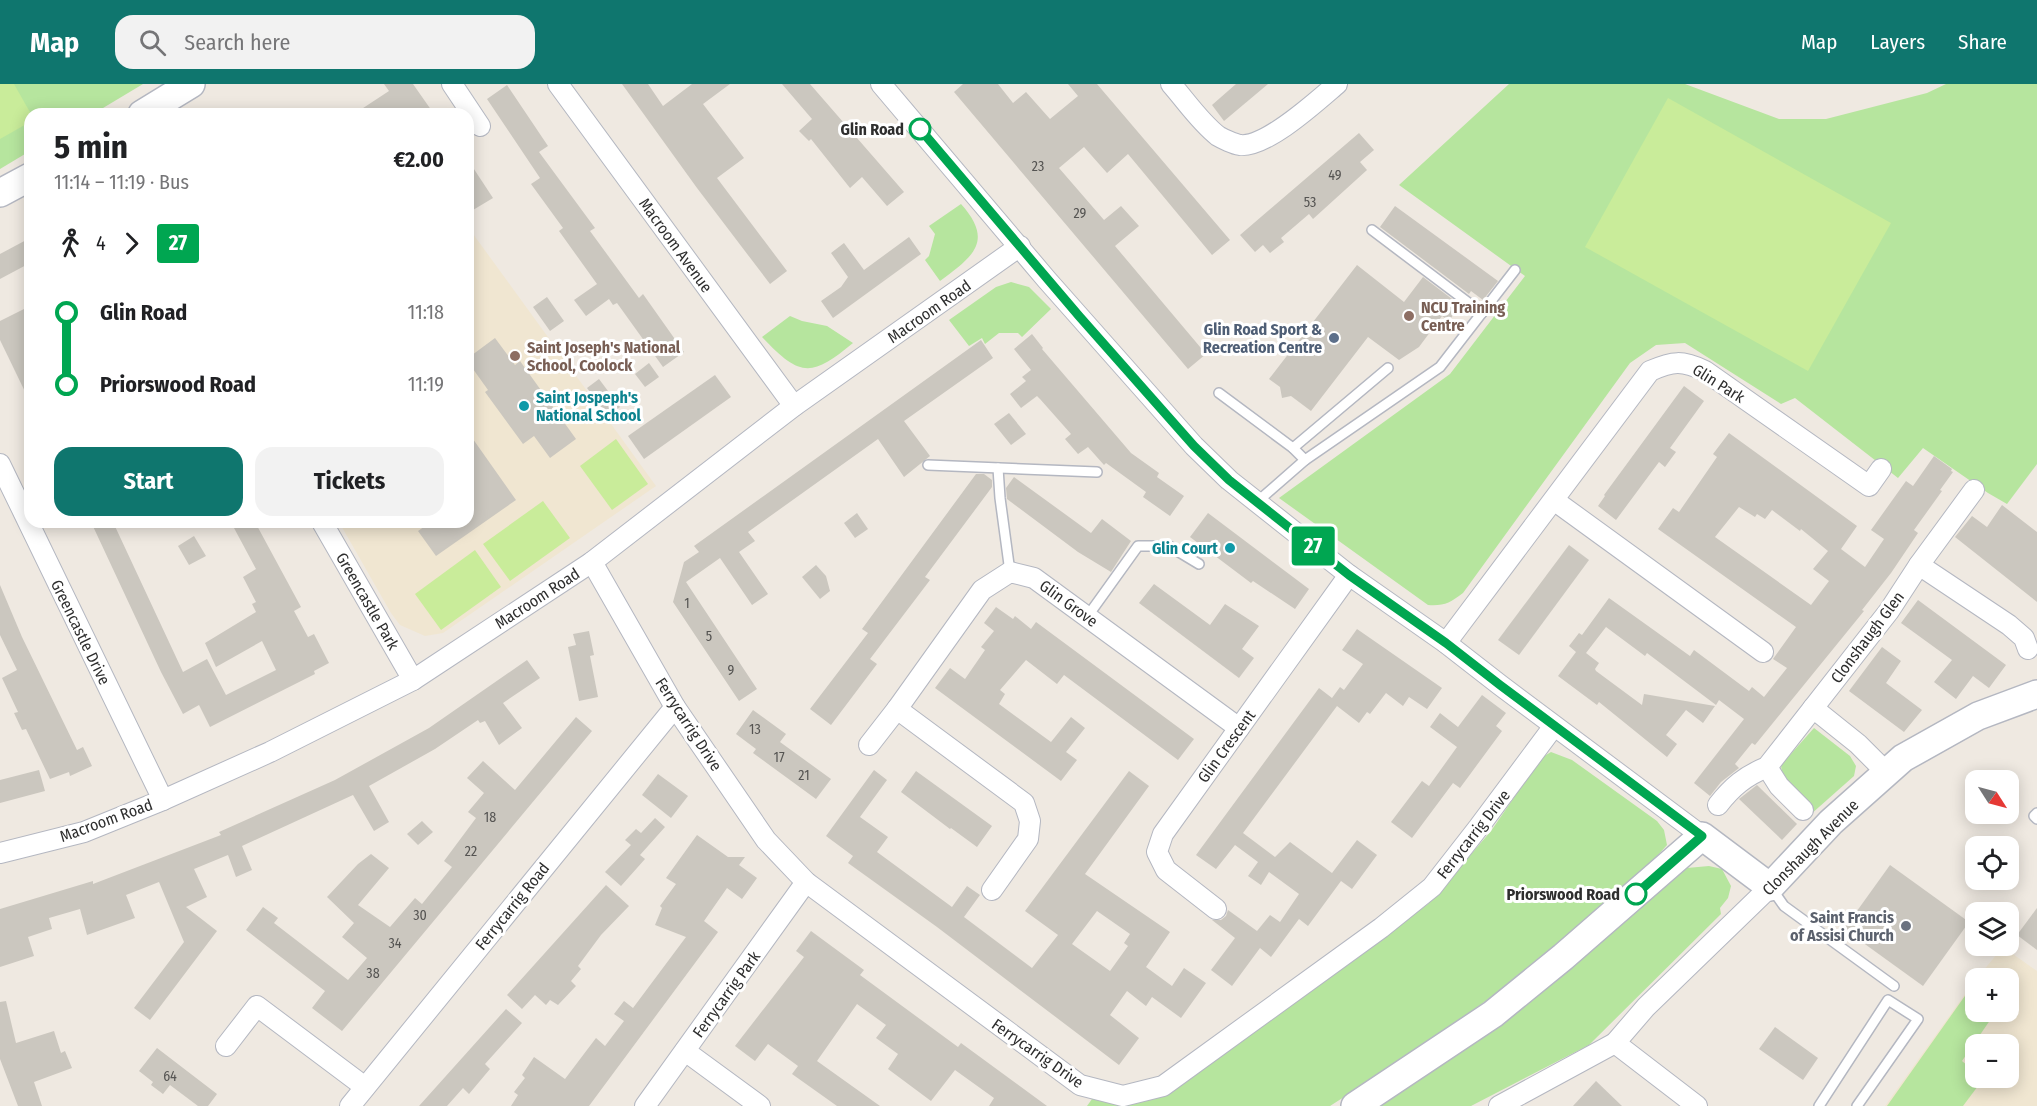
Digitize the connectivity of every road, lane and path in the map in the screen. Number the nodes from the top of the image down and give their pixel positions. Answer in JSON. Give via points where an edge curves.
{"nodes":[{"id":1,"x":191,"y":84,"type":"edge"},
{"id":2,"x":558,"y":84,"type":"edge"},
{"id":3,"x":881,"y":84,"type":"edge"},
{"id":4,"x":1171,"y":84,"type":"edge"},
{"id":5,"x":1337,"y":84,"type":"edge"},
{"id":6,"x":460,"y":87,"type":"edge"},
{"id":7,"x":152,"y":108,"type":"edge"},
{"id":8,"x":471,"y":108,"type":"edge"},
{"id":9,"x":474,"y":114,"type":"edge"},
{"id":10,"x":480,"y":126,"type":"dead end"},
{"id":11,"x":24,"y":180,"type":"edge"},
{"id":12,"x":0,"y":193,"type":"edge"},
{"id":13,"x":1372,"y":230,"type":"dead end"},
{"id":14,"x":1020,"y":246,"type":"junction"},
{"id":15,"x":1515,"y":270,"type":"dead end"},
{"id":16,"x":1482,"y":313,"type":"junction"},
{"id":17,"x":1389,"y":368,"type":"dead end"},
{"id":18,"x":1219,"y":393,"type":"dead end"},
{"id":19,"x":794,"y":406,"type":"junction"},
{"id":20,"x":1293,"y":448,"type":"junction"},
{"id":21,"x":1305,"y":460,"type":"junction"},
{"id":22,"x":0,"y":464,"type":"edge"},
{"id":23,"x":928,"y":465,"type":"dead end"},
{"id":24,"x":998,"y":468,"type":"junction"},
{"id":25,"x":1881,"y":469,"type":"dead end"},
{"id":26,"x":1097,"y":472,"type":"dead end"},
{"id":27,"x":1974,"y":490,"type":"dead end"},
{"id":28,"x":1555,"y":501,"type":"junction"},
{"id":29,"x":1257,"y":502,"type":"junction"},
{"id":30,"x":24,"y":513,"type":"edge"},
{"id":31,"x":31,"y":528,"type":"edge"},
{"id":32,"x":325,"y":528,"type":"edge"},
{"id":33,"x":592,"y":562,"type":"junction"},
{"id":34,"x":1199,"y":564,"type":"dead end"},
{"id":35,"x":1919,"y":565,"type":"junction"},
{"id":36,"x":1010,"y":572,"type":"junction"},
{"id":37,"x":1349,"y":575,"type":"junction"},
{"id":38,"x":1088,"y":617,"type":"junction"},
{"id":39,"x":1446,"y":643,"type":"junction"},
{"id":40,"x":2028,"y":649,"type":"dead end"},
{"id":41,"x":1763,"y":652,"type":"dead end"},
{"id":42,"x":413,"y":680,"type":"junction"},
{"id":43,"x":2037,"y":694,"type":"edge"},
{"id":44,"x":675,"y":707,"type":"junction"},
{"id":45,"x":1813,"y":708,"type":"junction"},
{"id":46,"x":897,"y":709,"type":"junction"},
{"id":47,"x":1554,"y":726,"type":"junction"},
{"id":48,"x":1239,"y":728,"type":"junction"},
{"id":49,"x":869,"y":745,"type":"dead end"},
{"id":50,"x":1767,"y":767,"type":"junction"},
{"id":51,"x":1887,"y":773,"type":"junction"},
{"id":52,"x":163,"y":800,"type":"junction"},
{"id":53,"x":1718,"y":805,"type":"dead end"},
{"id":54,"x":1803,"y":810,"type":"dead end"},
{"id":55,"x":2037,"y":813,"type":"edge"},
{"id":56,"x":2037,"y":819,"type":"edge"},
{"id":57,"x":1702,"y":836,"type":"junction"},
{"id":58,"x":0,"y":853,"type":"edge"},
{"id":59,"x":806,"y":882,"type":"junction"},
{"id":60,"x":1770,"y":887,"type":"junction"},
{"id":61,"x":992,"y":890,"type":"dead end"},
{"id":62,"x":1216,"y":909,"type":"dead end"},
{"id":63,"x":1894,"y":986,"type":"dead end"},
{"id":64,"x":1615,"y":1042,"type":"junction"},
{"id":65,"x":226,"y":1046,"type":"dead end"},
{"id":66,"x":685,"y":1051,"type":"junction"},
{"id":67,"x":365,"y":1087,"type":"junction"},
{"id":68,"x":350,"y":1106,"type":"edge"},
{"id":69,"x":645,"y":1106,"type":"edge"},
{"id":70,"x":760,"y":1106,"type":"edge"},
{"id":71,"x":1354,"y":1106,"type":"edge"},
{"id":72,"x":1499,"y":1106,"type":"edge"},
{"id":73,"x":1697,"y":1106,"type":"edge"},
{"id":74,"x":1819,"y":1106,"type":"edge"},
{"id":75,"x":1857,"y":1106,"type":"edge"}],
"edges":[{"from":1,"to":7,"type":"street"},
{"from":2,"to":19,"type":"street","name":"Macroom Avenue"},
{"from":3,"to":14,"type":"street"},
{"from":4,"to":5,"type":"street","via":[[1220,137],[1240,146],[1267,138]]},
{"from":6,"to":8,"type":"street"},
{"from":9,"to":10,"type":"street"},
{"from":11,"to":12,"type":"street"},
{"from":13,"to":16,"type":"lane"},
{"from":14,"to":19,"type":"street","name":"Macroom Road"},
{"from":14,"to":29,"type":"street","via":[[1194,446]]},
{"from":15,"to":16,"type":"lane"},
{"from":16,"to":21,"type":"lane","via":[[1440,367]]},
{"from":17,"to":20,"type":"lane"},
{"from":18,"to":20,"type":"lane"},
{"from":19,"to":33,"type":"street","name":"Macroom Road"},
{"from":20,"to":21,"type":"lane"},
{"from":21,"to":29,"type":"lane"},
{"from":22,"to":30,"type":"street","name":"Greencastle Drive"},
{"from":23,"to":24,"type":"lane"},
{"from":24,"to":26,"type":"lane"},
{"from":24,"to":36,"type":"lane"},
{"from":25,"to":28,"type":"street","name":"Glin Park","via":[[1869,486],[1705,371],[1671,362],[1650,371]]},
{"from":27,"to":35,"type":"street","name":"Clonshaugh Glen"},
{"from":28,"to":39,"type":"street","name":"Glin Park"},
{"from":28,"to":41,"type":"street"},
{"from":29,"to":37,"type":"street"},
{"from":31,"to":52,"type":"street","name":"Greencastle Drive"},
{"from":32,"to":42,"type":"street","name":"Greencastle Park"},
{"from":33,"to":42,"type":"street","name":"Macroom Road"},
{"from":33,"to":44,"type":"street","name":"Ferrycarrig Drive"},
{"from":34,"to":38,"type":"lane","via":[[1169,546],[1138,546]]},
{"from":35,"to":40,"type":"street","via":[[2009,625],[2024,638]]},
{"from":35,"to":45,"type":"street","name":"Clonshaugh Glen","via":[[1889,611]]},
{"from":36,"to":38,"type":"street","name":"Glin Grove","via":[[1034,578]]},
{"from":36,"to":46,"type":"street","via":[[982,590]]},
{"from":37,"to":39,"type":"street"},
{"from":37,"to":48,"type":"street","name":"Glin Crescent"},
{"from":38,"to":48,"type":"street","name":"Glin Grove"},
{"from":39,"to":47,"type":"street"},
{"from":42,"to":52,"type":"street","name":"Macroom Road","via":[[270,752]]},
{"from":43,"to":51,"type":"street","name":"Clonshaugh Avenue","via":[[1978,716],[1904,758]]},
{"from":44,"to":59,"type":"street","name":"Ferrycarrig Drive","via":[[766,840]]},
{"from":44,"to":67,"type":"street","name":"Ferrycarrig Road"},
{"from":45,"to":50,"type":"street","name":"Clonshaugh Glen"},
{"from":45,"to":51,"type":"street"},
{"from":46,"to":49,"type":"street"},
{"from":46,"to":61,"type":"street","via":[[1024,803],[1030,821],[1028,839]]},
{"from":47,"to":57,"type":"street"},
{"from":47,"to":59,"type":"street","name":"Ferrycarrig Drive","via":[[1432,886],[1381,928],[1163,1086],[1123,1096],[1080,1085]]},
{"from":48,"to":62,"type":"street","name":"Glin Crescent","via":[[1163,834],[1157,852],[1166,870]]},
{"from":50,"to":53,"type":"street","name":"Clonshaugh Glen","via":[[1739,782]]},
{"from":50,"to":54,"type":"street"},
{"from":51,"to":60,"type":"street","name":"Clonshaugh Avenue","via":[[1831,822]]},
{"from":52,"to":58,"type":"street","name":"Macroom Road","via":[[84,832]]},
{"from":55,"to":56,"type":"lane"},
{"from":57,"to":60,"type":"street"},
{"from":57,"to":71,"type":"street","via":[[1493,1014]]},
{"from":59,"to":66,"type":"street","name":"Ferrycarrig Park"},
{"from":60,"to":63,"type":"lane","via":[[1784,906]]},
{"from":60,"to":64,"type":"street","name":"Clonshaugh Avenue","via":[[1646,1006]]},
{"from":64,"to":72,"type":"street"},
{"from":64,"to":73,"type":"street"},
{"from":65,"to":67,"type":"street","via":[[257,1006]]},
{"from":66,"to":69,"type":"street","name":"Ferrycarrig Park"},
{"from":66,"to":70,"type":"street"},
{"from":67,"to":68,"type":"street","name":"Ferrycarrig Road"},
{"from":74,"to":75,"type":"lane","via":[[1888,1000],[1918,1019]]}]}
